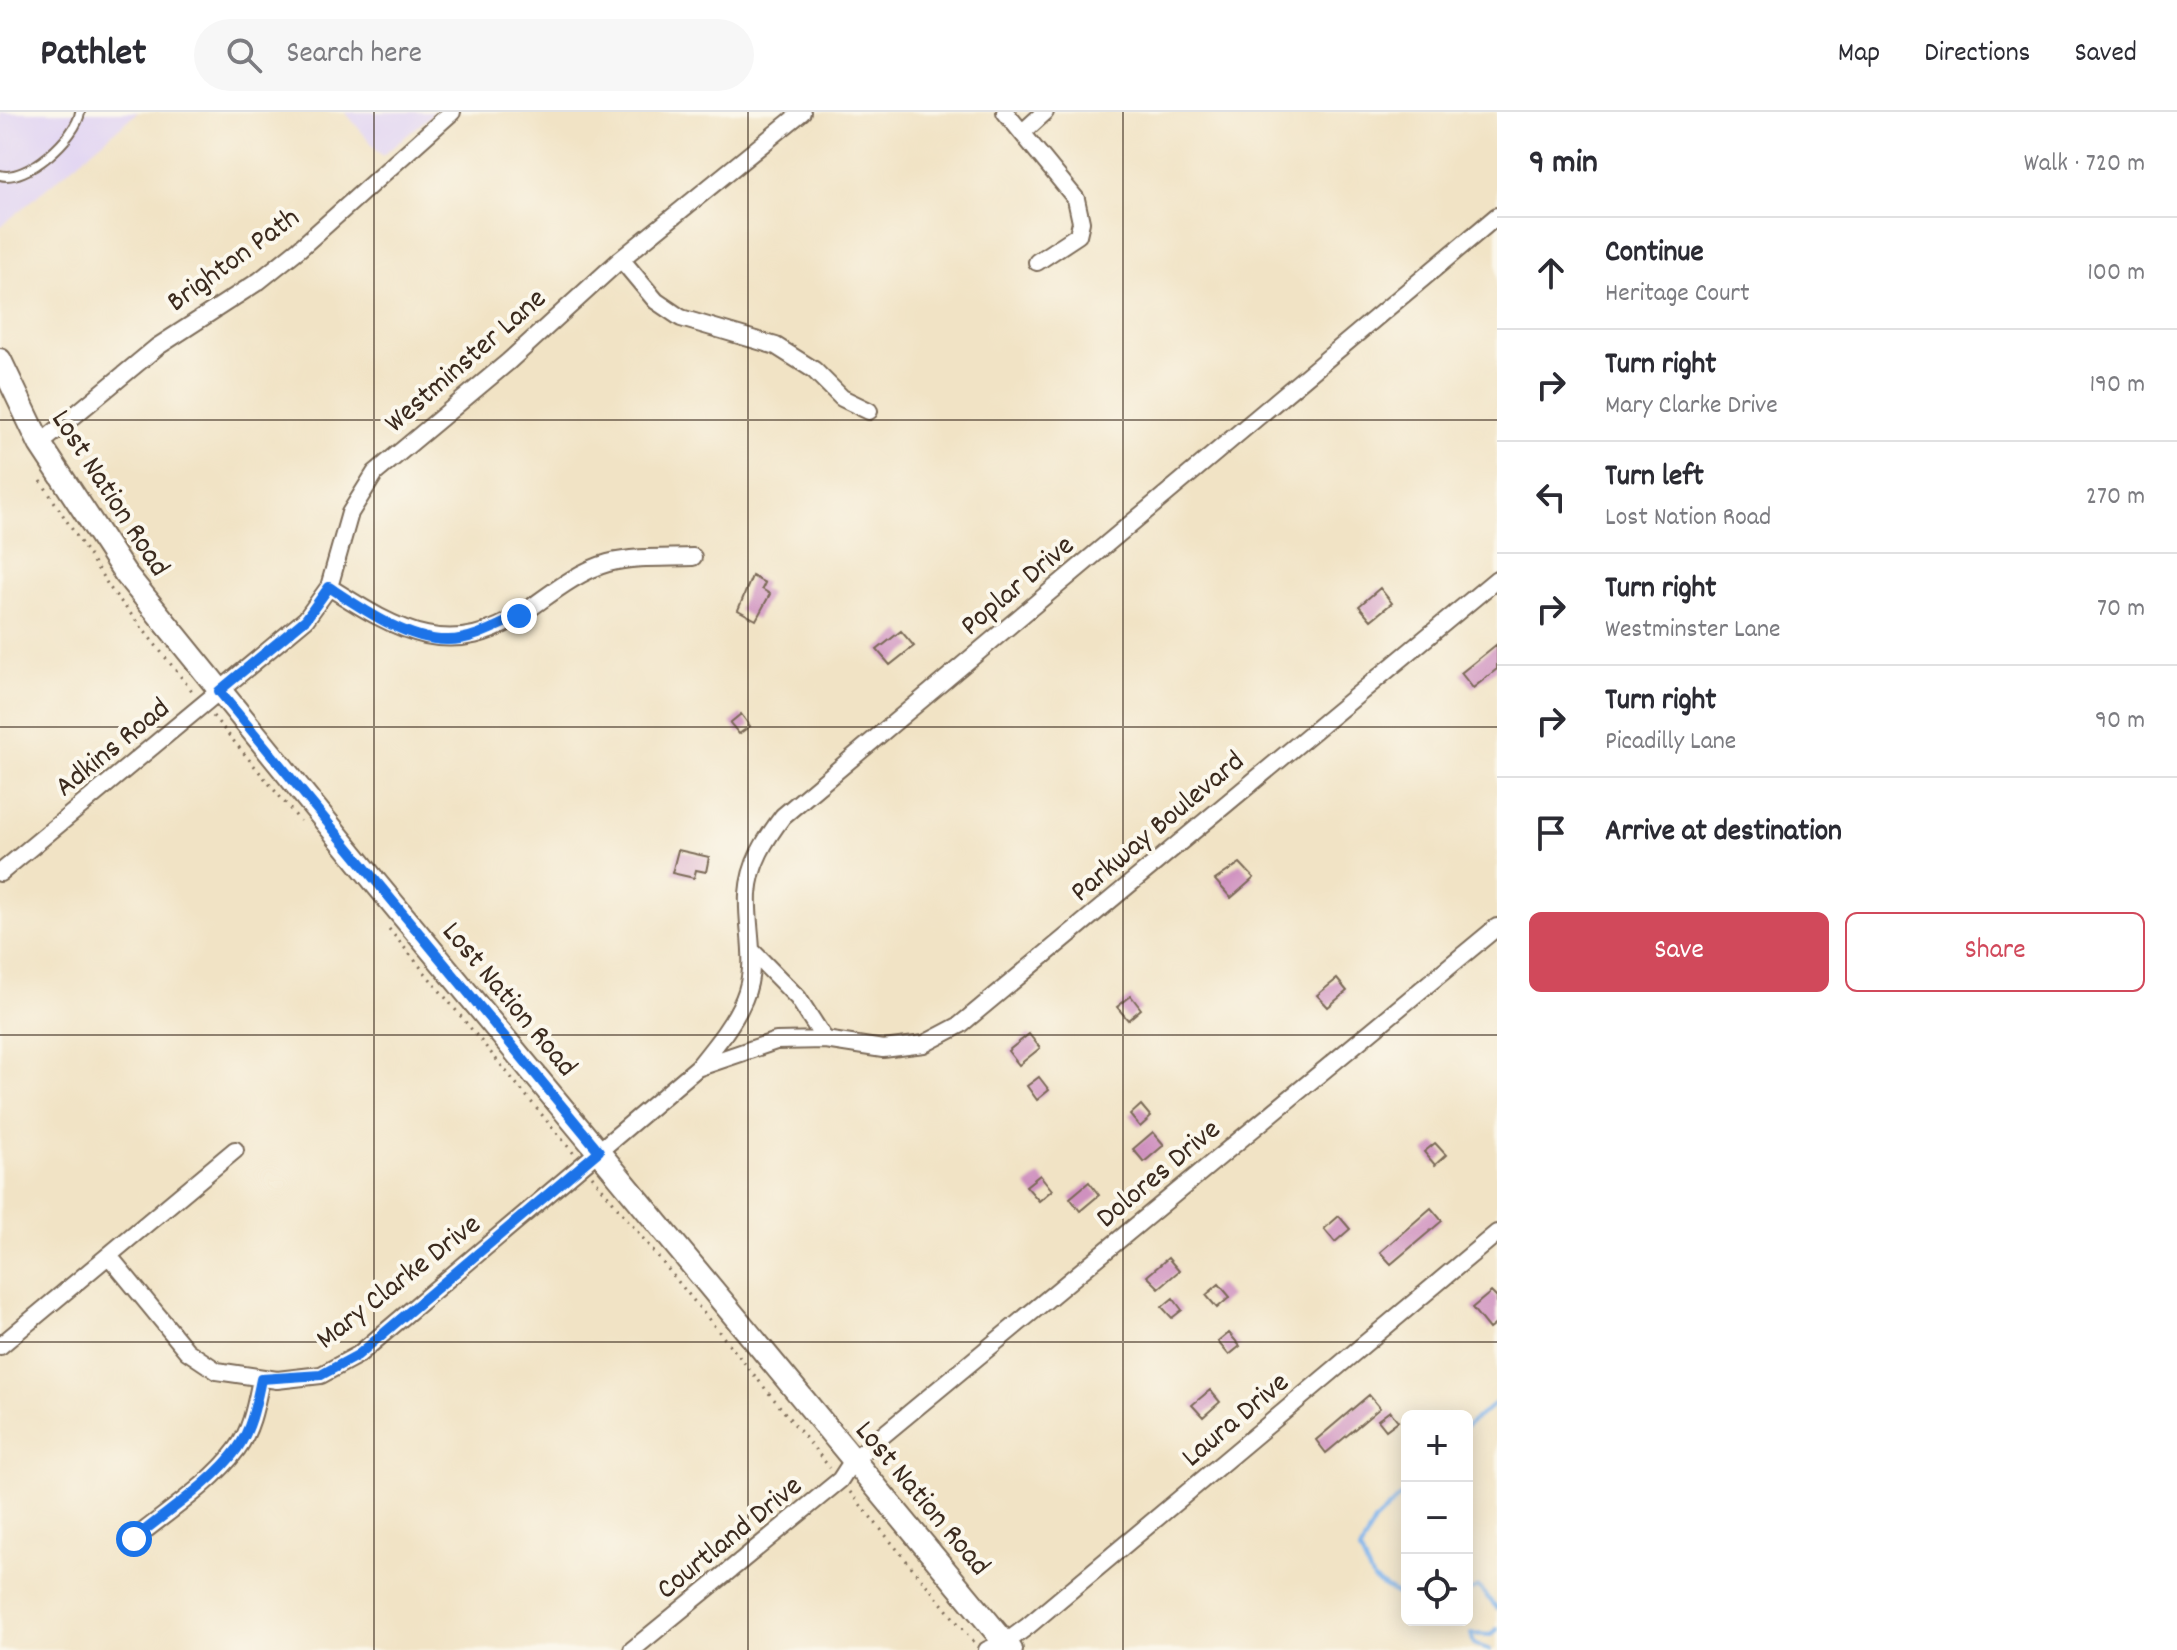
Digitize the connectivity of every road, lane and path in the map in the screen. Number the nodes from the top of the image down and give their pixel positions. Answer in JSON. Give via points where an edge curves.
{"nodes":[{"id":1,"x":80,"y":112,"type":"edge"},
{"id":2,"x":452,"y":112,"type":"edge"},
{"id":3,"x":802,"y":112,"type":"edge"},
{"id":4,"x":1005,"y":112,"type":"edge"},
{"id":5,"x":1045,"y":112,"type":"edge"},
{"id":6,"x":1023,"y":132,"type":"junction"},
{"id":7,"x":0,"y":175,"type":"edge"},
{"id":8,"x":1497,"y":216,"type":"edge"},
{"id":9,"x":621,"y":259,"type":"junction"},
{"id":10,"x":1037,"y":262,"type":"dead end"},
{"id":11,"x":0,"y":360,"type":"edge"},
{"id":12,"x":869,"y":411,"type":"dead end"},
{"id":13,"x":40,"y":444,"type":"junction"},
{"id":14,"x":693,"y":557,"type":"dead end"},
{"id":15,"x":1497,"y":579,"type":"edge"},
{"id":16,"x":329,"y":587,"type":"junction"},
{"id":17,"x":219,"y":691,"type":"junction"},
{"id":18,"x":0,"y":873,"type":"edge"},
{"id":19,"x":1497,"y":927,"type":"edge"},
{"id":20,"x":753,"y":952,"type":"junction"},
{"id":21,"x":825,"y":1040,"type":"junction"},
{"id":22,"x":697,"y":1068,"type":"junction"},
{"id":23,"x":235,"y":1150,"type":"dead end"},
{"id":24,"x":599,"y":1151,"type":"junction"},
{"id":25,"x":599,"y":1185,"type":"dead end"},
{"id":26,"x":1497,"y":1233,"type":"edge"},
{"id":27,"x":109,"y":1256,"type":"junction"},
{"id":28,"x":0,"y":1346,"type":"edge"},
{"id":29,"x":261,"y":1379,"type":"junction"},
{"id":30,"x":853,"y":1460,"type":"junction"},
{"id":31,"x":840,"y":1480,"type":"junction"},
{"id":32,"x":134,"y":1539,"type":"dead end"},
{"id":33,"x":1001,"y":1648,"type":"edge"},
{"id":34,"x":632,"y":1650,"type":"edge"},
{"id":35,"x":980,"y":1650,"type":"edge"}],
"edges":[{"from":1,"to":7,"type":"lane","via":[[73,133],[24,174]]},
{"from":2,"to":13,"type":"street","name":"Brighton Path","via":[[299,249],[157,347]]},
{"from":3,"to":9,"type":"street","name":"Westminster Lane"},
{"from":4,"to":6,"type":"street"},
{"from":5,"to":6,"type":"street"},
{"from":6,"to":10,"type":"street","via":[[1076,199],[1081,222],[1078,235]]},
{"from":8,"to":20,"type":"street","name":"Poplar Drive","via":[[783,816],[758,849],[748,894]]},
{"from":9,"to":12,"type":"street","via":[[656,301],[681,318],[776,346],[814,370],[842,398]]},
{"from":9,"to":16,"type":"street","name":"Westminster Lane","via":[[375,473],[350,513]]},
{"from":11,"to":13,"type":"street","name":"Lost Nation Road"},
{"from":13,"to":17,"type":"street","name":"Lost Nation Road","via":[[125,573]]},
{"from":14,"to":16,"type":"street","via":[[607,563],[571,580],[519,616],[447,640],[390,626]]},
{"from":15,"to":21,"type":"street","name":"Parkway Boulevard","via":[[960,1025],[924,1044],[883,1049]]},
{"from":16,"to":17,"type":"street","name":"Westminster Lane","via":[[306,619]]},
{"from":17,"to":18,"type":"street","name":"Adkins Road"},
{"from":17,"to":24,"type":"street","name":"Lost Nation Road"},
{"from":19,"to":30,"type":"street","name":"Dolores Drive"},
{"from":20,"to":21,"type":"street","via":[[798,998]]},
{"from":20,"to":22,"type":"street","name":"Poplar Drive","via":[[745,997]]},
{"from":21,"to":22,"type":"street","name":"Parkway Boulevard","via":[[776,1041]]},
{"from":22,"to":24,"type":"street","name":"Parkway Boulevard"},
{"from":23,"to":27,"type":"street"},
{"from":24,"to":29,"type":"street","name":"Mary Clarke Drive","via":[[358,1355],[321,1375]]},
{"from":24,"to":30,"type":"street","name":"Lost Nation Road"},
{"from":25,"to":31,"type":"path"},
{"from":26,"to":33,"type":"street","name":"Laura Drive"},
{"from":27,"to":28,"type":"street"},
{"from":27,"to":29,"type":"street","name":"Mary Clarke Drive","via":[[187,1351],[217,1371]]},
{"from":29,"to":32,"type":"street","via":[[252,1420],[237,1449]]},
{"from":30,"to":31,"type":"street","name":"Courtland Drive"},
{"from":30,"to":33,"type":"street","name":"Lost Nation Road"},
{"from":31,"to":34,"type":"street","name":"Courtland Drive"},
{"from":31,"to":35,"type":"path"}]}
